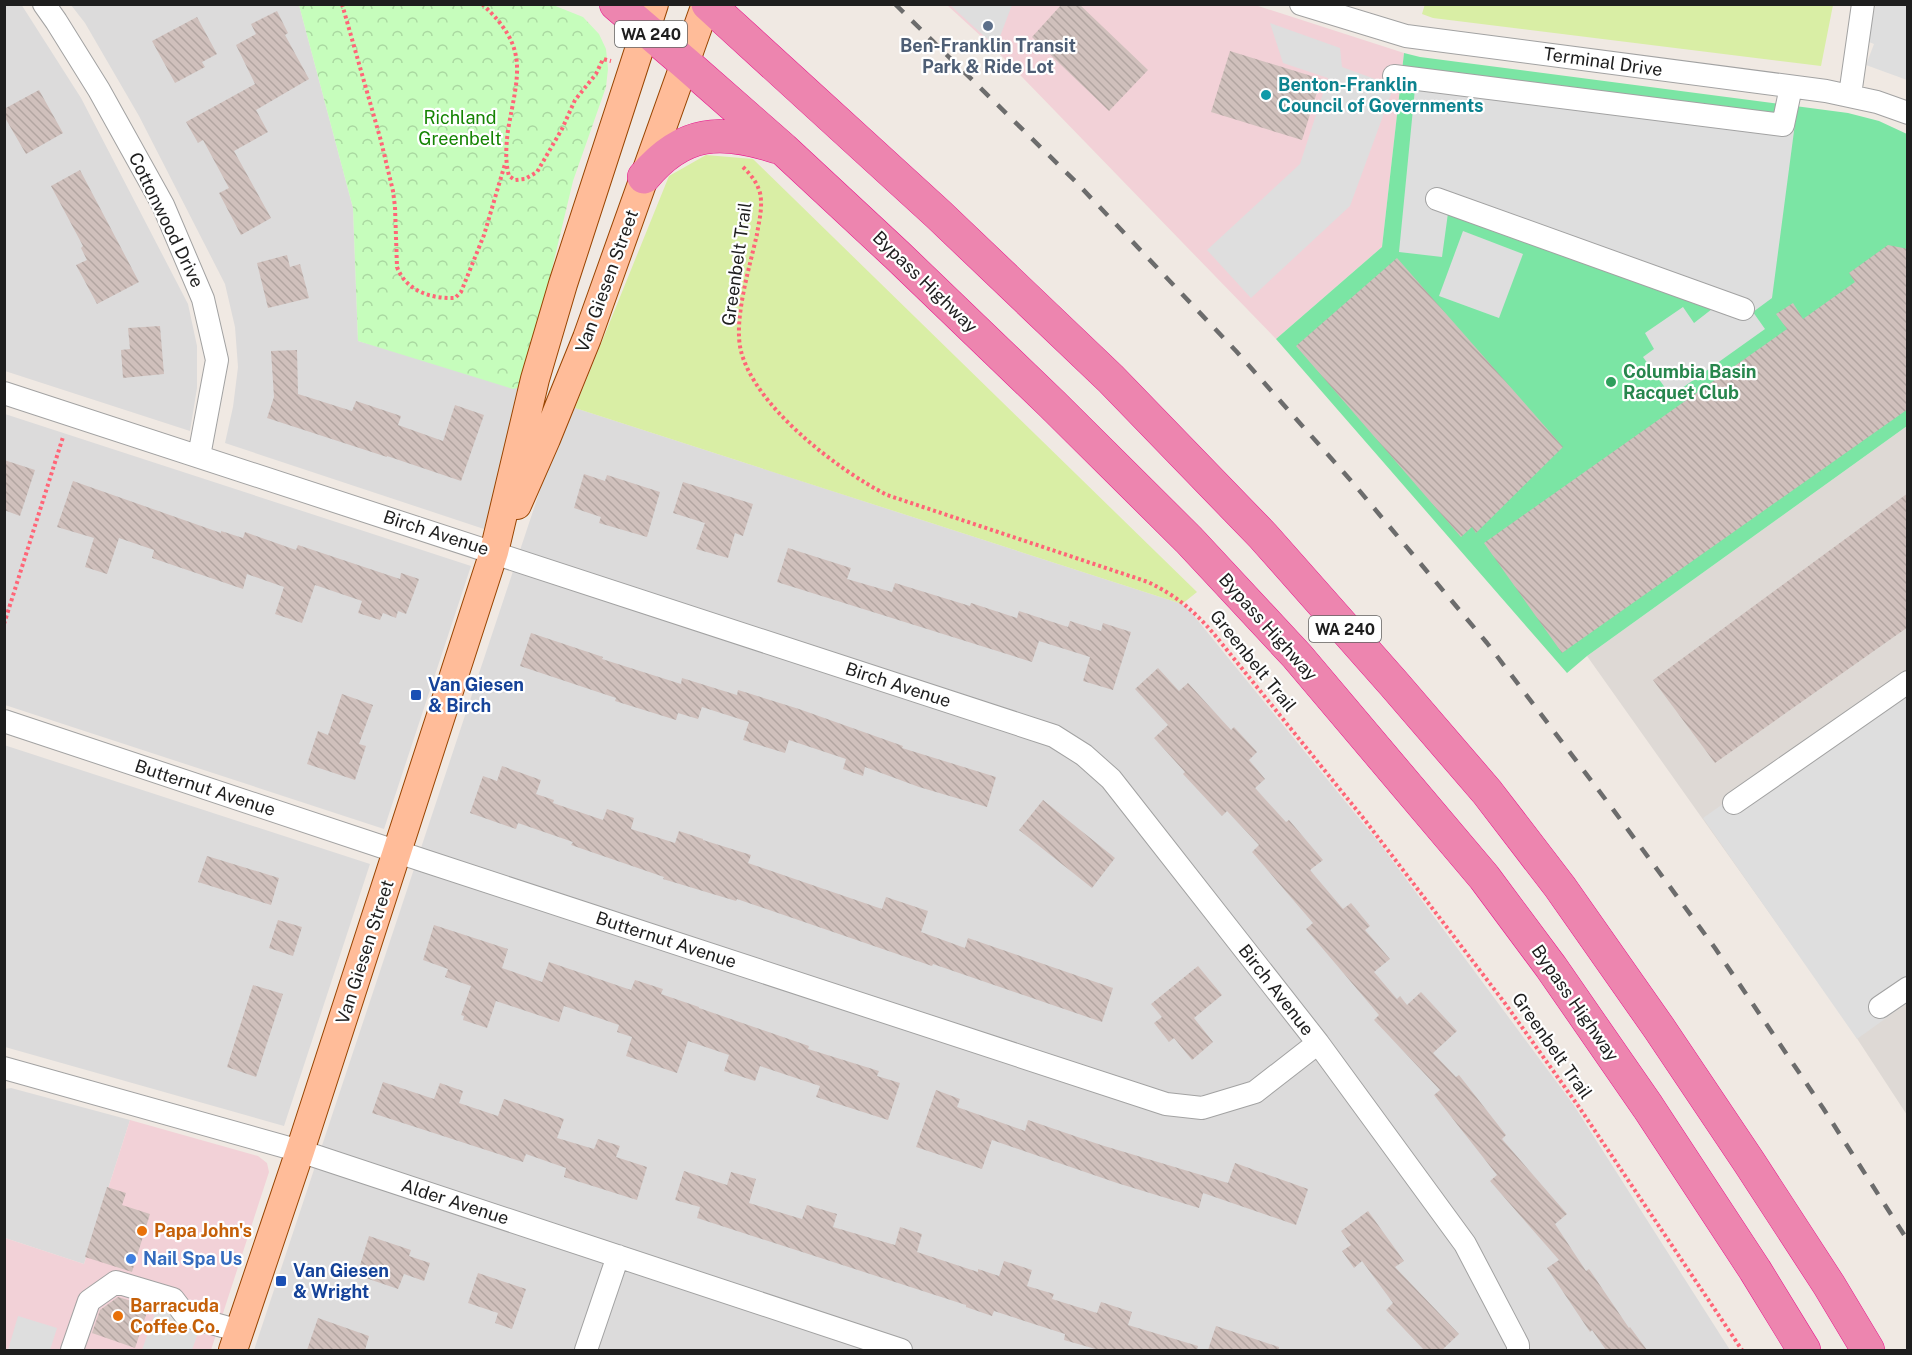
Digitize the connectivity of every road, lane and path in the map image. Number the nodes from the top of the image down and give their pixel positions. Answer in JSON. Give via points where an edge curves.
{"nodes":[{"id":1,"x":44,"y":4,"type":"edge"},
{"id":2,"x":342,"y":4,"type":"edge"},
{"id":3,"x":482,"y":4,"type":"edge"},
{"id":4,"x":616,"y":4,"type":"edge"},
{"id":5,"x":707,"y":4,"type":"edge"},
{"id":6,"x":1301,"y":4,"type":"edge"},
{"id":7,"x":1863,"y":4,"type":"edge"},
{"id":8,"x":650,"y":17,"type":"edge"},
{"id":9,"x":603,"y":59,"type":"dead end"},
{"id":10,"x":685,"y":63,"type":"junction"},
{"id":11,"x":1394,"y":76,"type":"dead end"},
{"id":12,"x":1791,"y":87,"type":"junction"},
{"id":13,"x":1850,"y":95,"type":"junction"},
{"id":14,"x":1908,"y":113,"type":"edge"},
{"id":15,"x":783,"y":149,"type":"junction"},
{"id":16,"x":737,"y":163,"type":"dead end"},
{"id":17,"x":506,"y":164,"type":"junction"},
{"id":18,"x":644,"y":177,"type":"junction"},
{"id":19,"x":1437,"y":199,"type":"dead end"},
{"id":20,"x":1743,"y":309,"type":"dead end"},
{"id":21,"x":4,"y":393,"type":"edge"},
{"id":22,"x":63,"y":437,"type":"dead end"},
{"id":23,"x":199,"y":456,"type":"junction"},
{"id":24,"x":495,"y":552,"type":"junction"},
{"id":25,"x":4,"y":624,"type":"edge"},
{"id":26,"x":1908,"y":682,"type":"edge"},
{"id":27,"x":4,"y":721,"type":"edge"},
{"id":28,"x":1734,"y":803,"type":"dead end"},
{"id":29,"x":397,"y":852,"type":"junction"},
{"id":30,"x":1908,"y":988,"type":"edge"},
{"id":31,"x":1880,"y":1007,"type":"dead end"},
{"id":32,"x":1318,"y":1043,"type":"junction"},
{"id":33,"x":4,"y":1068,"type":"edge"},
{"id":34,"x":300,"y":1151,"type":"junction"},
{"id":35,"x":618,"y":1256,"type":"junction"},
{"id":36,"x":237,"y":1341,"type":"edge"},
{"id":37,"x":72,"y":1350,"type":"edge"},
{"id":38,"x":586,"y":1350,"type":"edge"},
{"id":39,"x":901,"y":1350,"type":"edge"},
{"id":40,"x":1518,"y":1350,"type":"edge"},
{"id":41,"x":1742,"y":1350,"type":"edge"},
{"id":42,"x":1804,"y":1350,"type":"edge"},
{"id":43,"x":1868,"y":1350,"type":"edge"}],
"edges":[{"from":1,"to":23,"type":"street","name":"Cottonwood Drive","via":[[99,90],[157,194],[203,299],[217,360]]},
{"from":2,"to":17,"type":"path","via":[[393,191],[397,267],[408,284],[444,298],[454,298],[461,292]]},
{"from":3,"to":17,"type":"path","via":[[508,32],[518,62]]},
{"from":4,"to":8,"type":"highway","name":"Bypass Highway","number":"WA 240"},
{"from":5,"to":10,"type":"main road","name":"Van Giesen Street"},
{"from":5,"to":43,"type":"highway","number":"WA 240","via":[[938,214],[1112,380],[1263,536],[1394,684],[1560,887],[1749,1162]]},
{"from":6,"to":12,"type":"street","name":"Terminal Drive","via":[[1406,36]]},
{"from":7,"to":13,"type":"street"},
{"from":8,"to":10,"type":"highway","name":"Bypass Highway","number":"WA 240"},
{"from":8,"to":24,"type":"main road","name":"Van Giesen Street","via":[[535,379]]},
{"from":9,"to":17,"type":"path","via":[[575,100],[537,172],[515,180],[509,176]]},
{"from":10,"to":15,"type":"highway","name":"Bypass Highway","number":"WA 240"},
{"from":10,"to":18,"type":"main road","name":"Van Giesen Street"},
{"from":11,"to":12,"type":"street","via":[[1784,125]]},
{"from":12,"to":13,"type":"street","name":"Terminal Drive"},
{"from":13,"to":14,"type":"street","name":"Terminal Drive"},
{"from":15,"to":18,"type":"highway","via":[[728,135],[712,135],[677,147]]},
{"from":15,"to":42,"type":"highway","name":"Bypass Highway","number":"WA 240","via":[[958,313],[1188,540],[1385,759],[1484,877],[1557,976],[1648,1107]]},
{"from":16,"to":41,"type":"path","name":"Greenbelt Trail","via":[[755,178],[761,215],[740,319],[741,351],[758,388],[778,413],[847,471],[887,495],[1149,582],[1191,608],[1364,819],[1504,1002]]},
{"from":18,"to":24,"type":"main road","name":"Van Giesen Street","via":[[588,338]]},
{"from":19,"to":20,"type":"street"},
{"from":21,"to":23,"type":"street","name":"Birch Avenue"},
{"from":22,"to":25,"type":"path"},
{"from":23,"to":24,"type":"street","name":"Birch Avenue"},
{"from":24,"to":29,"type":"main road","name":"Van Giesen Street"},
{"from":24,"to":32,"type":"street","name":"Birch Avenue","via":[[1054,736],[1111,779]]},
{"from":26,"to":28,"type":"street"},
{"from":27,"to":29,"type":"street","name":"Butternut Avenue"},
{"from":29,"to":32,"type":"street","name":"Butternut Avenue","via":[[1166,1104],[1202,1108],[1255,1092]]},
{"from":29,"to":34,"type":"main road","name":"Van Giesen Street"},
{"from":30,"to":31,"type":"street"},
{"from":32,"to":40,"type":"street","name":"Birch Avenue","via":[[1465,1244]]},
{"from":33,"to":34,"type":"street","name":"Alder Avenue"},
{"from":34,"to":35,"type":"street","name":"Alder Avenue"},
{"from":34,"to":36,"type":"main road","name":"Van Giesen Street"},
{"from":35,"to":38,"type":"street"},
{"from":35,"to":39,"type":"street","name":"Alder Avenue"},
{"from":36,"to":37,"type":"street","via":[[186,1316],[173,1299],[116,1282],[89,1300]]}]}
